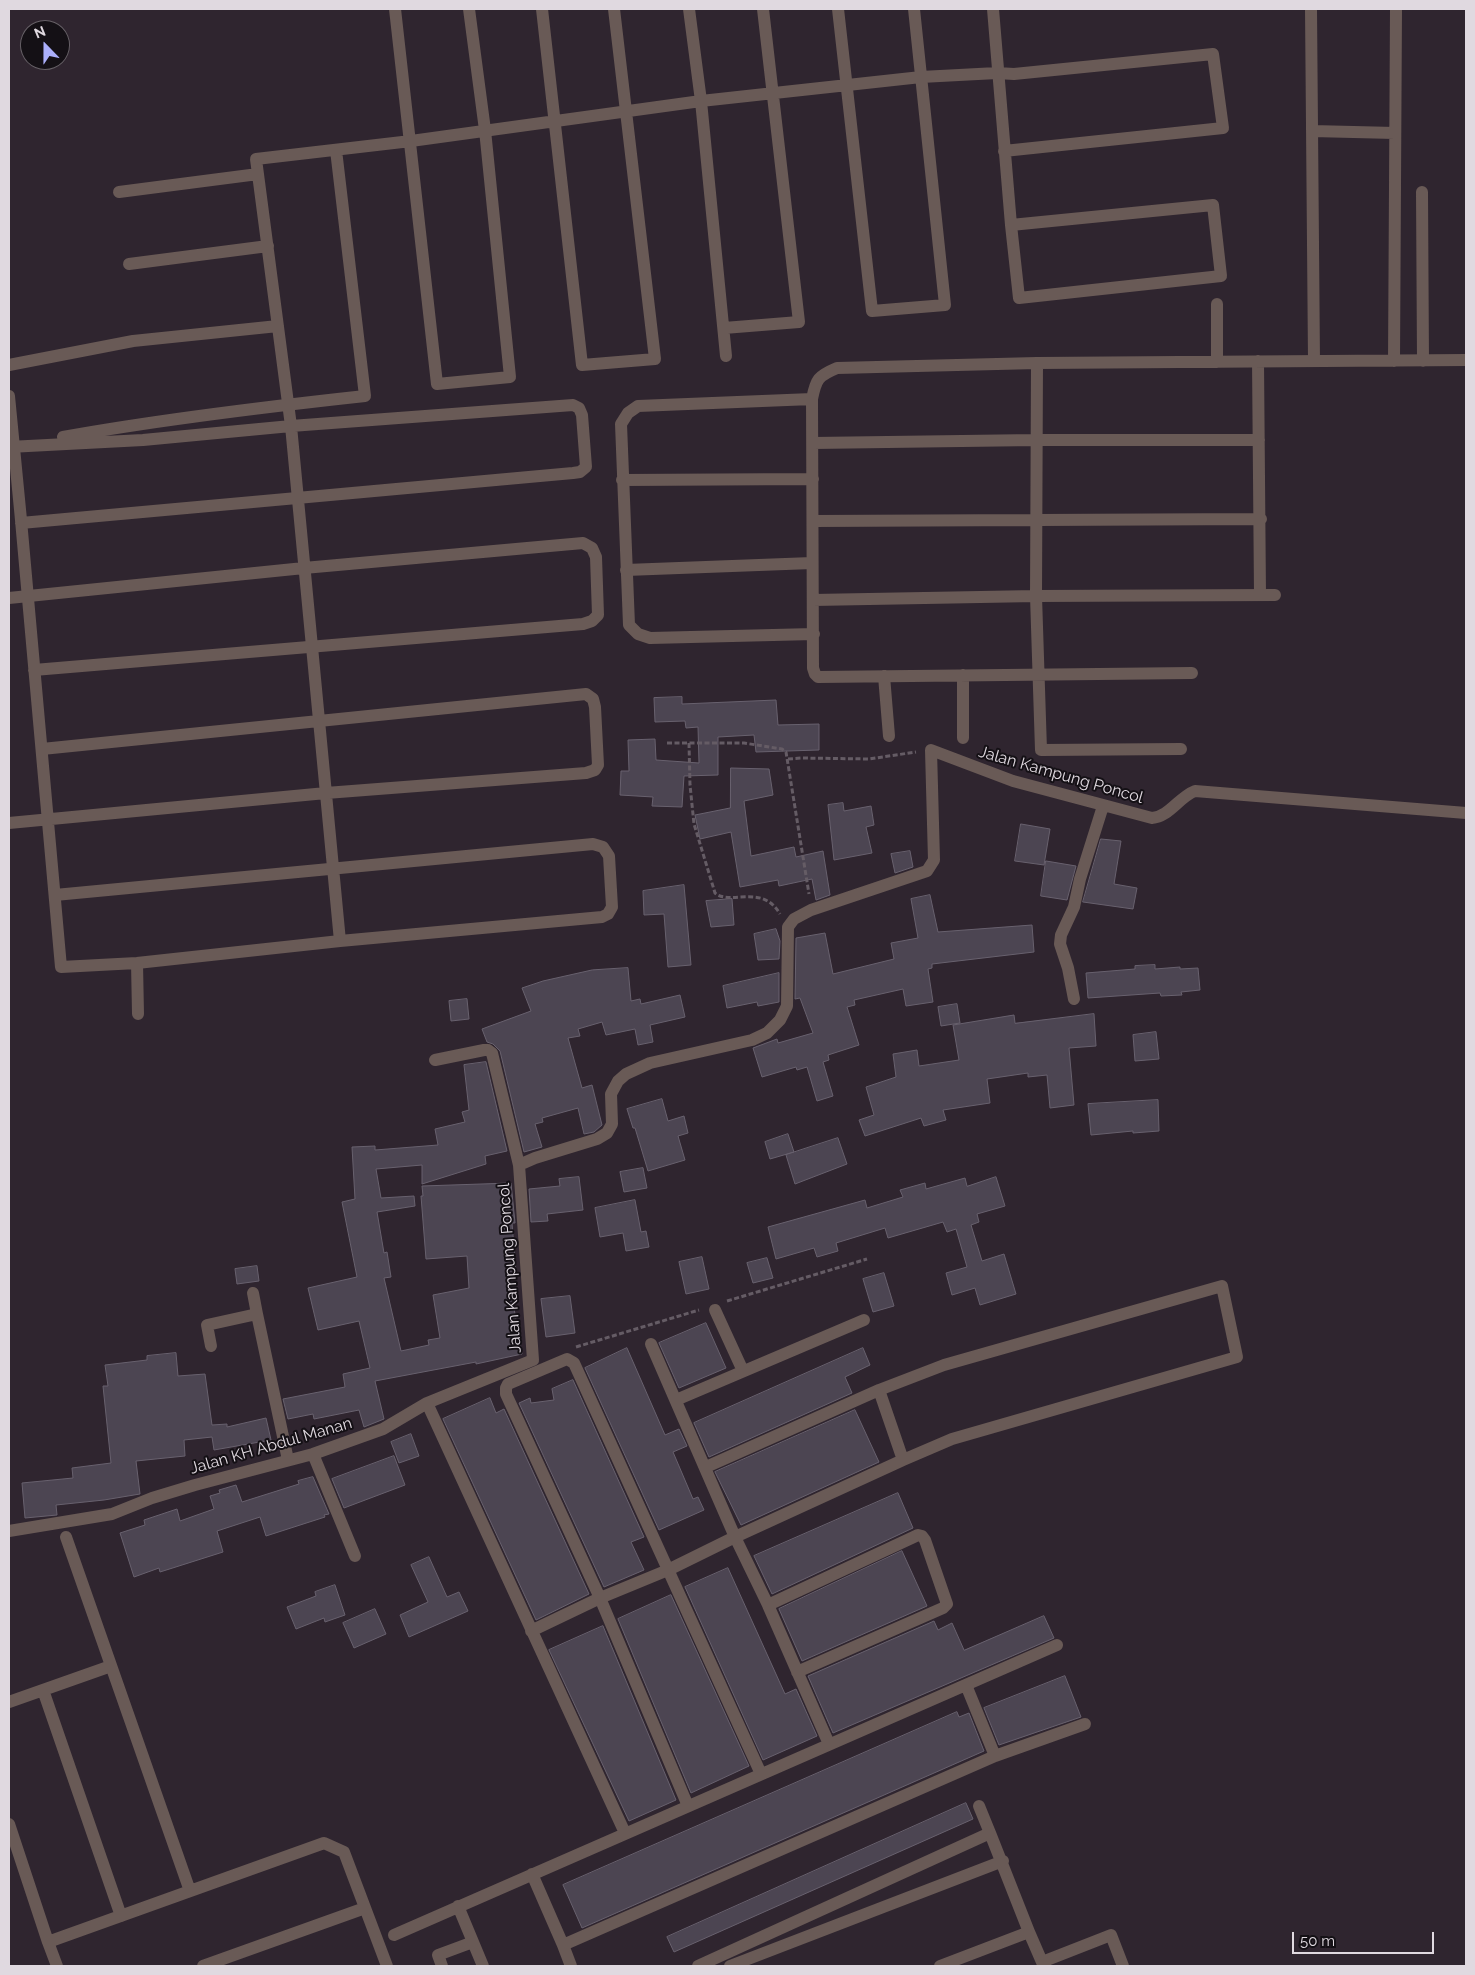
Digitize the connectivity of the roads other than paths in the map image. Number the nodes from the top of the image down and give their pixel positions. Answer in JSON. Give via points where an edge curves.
{"nodes":[{"id":1,"x":395,"y":9,"type":"edge"},
{"id":2,"x":469,"y":9,"type":"edge"},
{"id":3,"x":542,"y":9,"type":"edge"},
{"id":4,"x":614,"y":9,"type":"edge"},
{"id":5,"x":689,"y":9,"type":"edge"},
{"id":6,"x":763,"y":9,"type":"edge"},
{"id":7,"x":838,"y":9,"type":"edge"},
{"id":8,"x":914,"y":9,"type":"edge"},
{"id":9,"x":993,"y":9,"type":"edge"},
{"id":10,"x":1312,"y":9,"type":"edge"},
{"id":11,"x":1396,"y":9,"type":"edge"},
{"id":12,"x":997,"y":73,"type":"junction"},
{"id":13,"x":921,"y":77,"type":"junction"},
{"id":14,"x":846,"y":86,"type":"junction"},
{"id":15,"x":772,"y":94,"type":"junction"},
{"id":16,"x":700,"y":101,"type":"junction"},
{"id":17,"x":626,"y":111,"type":"junction"},
{"id":18,"x":554,"y":121,"type":"junction"},
{"id":19,"x":485,"y":130,"type":"junction"},
{"id":20,"x":1312,"y":131,"type":"junction"},
{"id":21,"x":1395,"y":133,"type":"junction"},
{"id":22,"x":411,"y":141,"type":"junction"},
{"id":23,"x":336,"y":150,"type":"junction"},
{"id":24,"x":1004,"y":151,"type":"junction"},
{"id":25,"x":258,"y":174,"type":"junction"},
{"id":26,"x":119,"y":192,"type":"dead end"},
{"id":27,"x":1422,"y":192,"type":"dead end"},
{"id":28,"x":1011,"y":225,"type":"junction"},
{"id":29,"x":268,"y":246,"type":"junction"},
{"id":30,"x":129,"y":264,"type":"dead end"},
{"id":31,"x":1217,"y":304,"type":"dead end"},
{"id":32,"x":278,"y":326,"type":"junction"},
{"id":33,"x":724,"y":328,"type":"junction"},
{"id":34,"x":726,"y":356,"type":"dead end"},
{"id":35,"x":1466,"y":360,"type":"edge"},
{"id":36,"x":1258,"y":361,"type":"junction"},
{"id":37,"x":1314,"y":361,"type":"junction"},
{"id":38,"x":1394,"y":361,"type":"junction"},
{"id":39,"x":1423,"y":361,"type":"junction"},
{"id":40,"x":1217,"y":362,"type":"junction"},
{"id":41,"x":1037,"y":363,"type":"junction"},
{"id":42,"x":9,"y":365,"type":"edge"},
{"id":43,"x":9,"y":396,"type":"edge"},
{"id":44,"x":812,"y":399,"type":"junction"},
{"id":45,"x":288,"y":404,"type":"junction"},
{"id":46,"x":291,"y":426,"type":"junction"},
{"id":47,"x":1036,"y":440,"type":"junction"},
{"id":48,"x":1259,"y":440,"type":"junction"},
{"id":49,"x":813,"y":443,"type":"junction"},
{"id":50,"x":11,"y":446,"type":"edge"},
{"id":51,"x":814,"y":479,"type":"junction"},
{"id":52,"x":622,"y":480,"type":"junction"},
{"id":53,"x":298,"y":499,"type":"junction"},
{"id":54,"x":1038,"y":519,"type":"junction"},
{"id":55,"x":1261,"y":519,"type":"junction"},
{"id":56,"x":813,"y":521,"type":"junction"},
{"id":57,"x":21,"y":523,"type":"junction"},
{"id":58,"x":812,"y":563,"type":"junction"},
{"id":59,"x":304,"y":568,"type":"junction"},
{"id":60,"x":626,"y":570,"type":"junction"},
{"id":61,"x":1260,"y":595,"type":"junction"},
{"id":62,"x":1275,"y":595,"type":"dead end"},
{"id":63,"x":28,"y":596,"type":"junction"},
{"id":64,"x":1036,"y":596,"type":"junction"},
{"id":65,"x":9,"y":598,"type":"edge"},
{"id":66,"x":813,"y":600,"type":"junction"},
{"id":67,"x":814,"y":634,"type":"junction"},
{"id":68,"x":312,"y":648,"type":"junction"},
{"id":69,"x":34,"y":670,"type":"junction"},
{"id":70,"x":1192,"y":673,"type":"dead end"},
{"id":71,"x":1038,"y":674,"type":"junction"},
{"id":72,"x":963,"y":675,"type":"junction"},
{"id":73,"x":884,"y":676,"type":"junction"},
{"id":74,"x":319,"y":720,"type":"junction"},
{"id":75,"x":889,"y":736,"type":"dead end"},
{"id":76,"x":963,"y":738,"type":"dead end"},
{"id":77,"x":42,"y":749,"type":"junction"},
{"id":78,"x":1181,"y":749,"type":"dead end"},
{"id":79,"x":326,"y":794,"type":"junction"},
{"id":80,"x":1103,"y":806,"type":"junction"},
{"id":81,"x":1466,"y":812,"type":"edge"},
{"id":82,"x":48,"y":820,"type":"junction"},
{"id":83,"x":9,"y":823,"type":"edge"},
{"id":84,"x":332,"y":868,"type":"junction"},
{"id":85,"x":55,"y":895,"type":"junction"},
{"id":86,"x":340,"y":941,"type":"junction"},
{"id":87,"x":136,"y":962,"type":"junction"},
{"id":88,"x":1074,"y":999,"type":"dead end"},
{"id":89,"x":138,"y":1014,"type":"dead end"},
{"id":90,"x":435,"y":1060,"type":"dead end"},
{"id":91,"x":518,"y":1165,"type":"junction"},
{"id":92,"x":253,"y":1293,"type":"dead end"},
{"id":93,"x":715,"y":1310,"type":"dead end"},
{"id":94,"x":257,"y":1314,"type":"junction"},
{"id":95,"x":864,"y":1320,"type":"dead end"},
{"id":96,"x":651,"y":1344,"type":"dead end"},
{"id":97,"x":211,"y":1346,"type":"dead end"},
{"id":98,"x":533,"y":1360,"type":"joint"},
{"id":99,"x":743,"y":1371,"type":"junction"},
{"id":100,"x":879,"y":1390,"type":"junction"},
{"id":101,"x":676,"y":1400,"type":"junction"},
{"id":102,"x":427,"y":1403,"type":"junction"},
{"id":103,"x":313,"y":1454,"type":"junction"},
{"id":104,"x":288,"y":1460,"type":"junction"},
{"id":105,"x":903,"y":1460,"type":"junction"},
{"id":106,"x":706,"y":1467,"type":"junction"},
{"id":107,"x":9,"y":1531,"type":"edge"},
{"id":108,"x":66,"y":1537,"type":"dead end"},
{"id":109,"x":735,"y":1537,"type":"junction"},
{"id":110,"x":355,"y":1556,"type":"dead end"},
{"id":111,"x":668,"y":1570,"type":"junction"},
{"id":112,"x":600,"y":1598,"type":"junction"},
{"id":113,"x":768,"y":1605,"type":"junction"},
{"id":114,"x":531,"y":1631,"type":"junction"},
{"id":115,"x":1057,"y":1645,"type":"dead end"},
{"id":116,"x":112,"y":1666,"type":"junction"},
{"id":117,"x":797,"y":1672,"type":"junction"},
{"id":118,"x":966,"y":1684,"type":"junction"},
{"id":119,"x":43,"y":1690,"type":"junction"},
{"id":120,"x":9,"y":1702,"type":"edge"},
{"id":121,"x":1085,"y":1724,"type":"dead end"},
{"id":122,"x":829,"y":1744,"type":"junction"},
{"id":123,"x":995,"y":1756,"type":"junction"},
{"id":124,"x":761,"y":1774,"type":"junction"},
{"id":125,"x":688,"y":1806,"type":"junction"},
{"id":126,"x":979,"y":1806,"type":"dead end"},
{"id":127,"x":9,"y":1824,"type":"edge"},
{"id":128,"x":625,"y":1833,"type":"junction"},
{"id":129,"x":990,"y":1833,"type":"junction"},
{"id":130,"x":1003,"y":1861,"type":"junction"},
{"id":131,"x":532,"y":1874,"type":"junction"},
{"id":132,"x":190,"y":1891,"type":"junction"},
{"id":133,"x":458,"y":1906,"type":"junction"},
{"id":134,"x":365,"y":1908,"type":"junction"},
{"id":135,"x":121,"y":1916,"type":"junction"},
{"id":136,"x":1029,"y":1932,"type":"junction"},
{"id":137,"x":394,"y":1935,"type":"dead end"},
{"id":138,"x":48,"y":1942,"type":"junction"},
{"id":139,"x":473,"y":1942,"type":"junction"},
{"id":140,"x":563,"y":1945,"type":"junction"},
{"id":141,"x":1043,"y":1964,"type":"edge"},
{"id":142,"x":57,"y":1966,"type":"edge"},
{"id":143,"x":203,"y":1966,"type":"edge"},
{"id":144,"x":387,"y":1966,"type":"edge"},
{"id":145,"x":442,"y":1966,"type":"edge"},
{"id":146,"x":484,"y":1966,"type":"edge"},
{"id":147,"x":570,"y":1966,"type":"edge"},
{"id":148,"x":698,"y":1966,"type":"edge"},
{"id":149,"x":730,"y":1966,"type":"edge"},
{"id":150,"x":940,"y":1966,"type":"edge"},
{"id":151,"x":1123,"y":1966,"type":"edge"}],
"edges":[{"from":1,"to":22,"type":"street"},
{"from":2,"to":19,"type":"street"},
{"from":3,"to":18,"type":"street"},
{"from":4,"to":17,"type":"street"},
{"from":5,"to":16,"type":"street"},
{"from":6,"to":15,"type":"street"},
{"from":7,"to":14,"type":"street"},
{"from":8,"to":13,"type":"street"},
{"from":9,"to":12,"type":"street"},
{"from":10,"to":20,"type":"street"},
{"from":11,"to":21,"type":"street"},
{"from":12,"to":13,"type":"street"},
{"from":12,"to":24,"type":"street"},
{"from":12,"to":24,"type":"street","via":[[1213,54],[1223,128]]},
{"from":13,"to":14,"type":"street"},
{"from":13,"to":14,"type":"street","via":[[945,305],[872,311]]},
{"from":14,"to":15,"type":"street"},
{"from":15,"to":16,"type":"street"},
{"from":15,"to":33,"type":"street","via":[[799,322]]},
{"from":16,"to":17,"type":"street"},
{"from":16,"to":33,"type":"street"},
{"from":17,"to":18,"type":"street"},
{"from":17,"to":18,"type":"street","via":[[655,359],[582,365]]},
{"from":18,"to":19,"type":"street"},
{"from":19,"to":22,"type":"street"},
{"from":19,"to":22,"type":"street","via":[[510,378],[437,384]]},
{"from":20,"to":21,"type":"street"},
{"from":20,"to":37,"type":"street"},
{"from":21,"to":38,"type":"street"},
{"from":22,"to":23,"type":"street"},
{"from":23,"to":25,"type":"street","via":[[256,159]]},
{"from":23,"to":45,"type":"street","via":[[365,396]]},
{"from":24,"to":28,"type":"street"},
{"from":25,"to":26,"type":"street"},
{"from":25,"to":29,"type":"street"},
{"from":27,"to":39,"type":"street"},
{"from":28,"to":28,"type":"street","via":[[1213,205],[1221,276],[1019,298]]},
{"from":29,"to":30,"type":"street"},
{"from":29,"to":32,"type":"street"},
{"from":31,"to":40,"type":"street"},
{"from":32,"to":42,"type":"street","via":[[133,341]]},
{"from":32,"to":45,"type":"street"},
{"from":33,"to":34,"type":"street"},
{"from":35,"to":39,"type":"street"},
{"from":36,"to":37,"type":"street"},
{"from":36,"to":40,"type":"street"},
{"from":36,"to":48,"type":"street"},
{"from":37,"to":38,"type":"street"},
{"from":38,"to":39,"type":"street"},
{"from":40,"to":41,"type":"street"},
{"from":41,"to":44,"type":"street","via":[[836,368],[822,374],[815,382]]},
{"from":41,"to":47,"type":"street"},
{"from":43,"to":50,"type":"street"},
{"from":44,"to":49,"type":"street"},
{"from":44,"to":52,"type":"street","via":[[638,406],[621,424]]},
{"from":45,"to":46,"type":"street"},
{"from":45,"to":50,"type":"street","via":[[141,423]]},
{"from":46,"to":50,"type":"street","via":[[143,440]]},
{"from":46,"to":53,"type":"street"},
{"from":46,"to":53,"type":"street","via":[[573,405],[582,415],[586,467],[580,472]]},
{"from":47,"to":48,"type":"street"},
{"from":47,"to":49,"type":"street"},
{"from":47,"to":54,"type":"street"},
{"from":48,"to":55,"type":"street"},
{"from":49,"to":51,"type":"street"},
{"from":50,"to":57,"type":"street"},
{"from":51,"to":52,"type":"street"},
{"from":51,"to":56,"type":"street"},
{"from":52,"to":60,"type":"street"},
{"from":53,"to":57,"type":"street"},
{"from":53,"to":59,"type":"street"},
{"from":54,"to":55,"type":"street"},
{"from":54,"to":56,"type":"street"},
{"from":54,"to":64,"type":"street"},
{"from":55,"to":61,"type":"street"},
{"from":56,"to":58,"type":"street"},
{"from":57,"to":63,"type":"street"},
{"from":58,"to":60,"type":"street"},
{"from":58,"to":66,"type":"street"},
{"from":59,"to":63,"type":"street"},
{"from":59,"to":68,"type":"street"},
{"from":59,"to":68,"type":"street","via":[[583,543],[592,548],[596,557],[598,615],[583,624]]},
{"from":60,"to":67,"type":"street","via":[[629,624],[638,634],[650,638]]},
{"from":61,"to":62,"type":"street"},
{"from":61,"to":64,"type":"street"},
{"from":63,"to":65,"type":"street"},
{"from":63,"to":69,"type":"street"},
{"from":64,"to":66,"type":"street"},
{"from":64,"to":71,"type":"street"},
{"from":66,"to":67,"type":"street"},
{"from":67,"to":73,"type":"street","via":[[814,668],[818,677]]},
{"from":68,"to":69,"type":"street"},
{"from":68,"to":74,"type":"street"},
{"from":69,"to":77,"type":"street"},
{"from":70,"to":71,"type":"street"},
{"from":71,"to":72,"type":"street"},
{"from":71,"to":78,"type":"street","via":[[1040,750]]},
{"from":72,"to":73,"type":"street"},
{"from":72,"to":76,"type":"street"},
{"from":73,"to":75,"type":"street"},
{"from":74,"to":77,"type":"street"},
{"from":74,"to":79,"type":"street"},
{"from":74,"to":79,"type":"street","via":[[586,694],[593,699],[595,707],[598,765],[586,773]]},
{"from":77,"to":82,"type":"street"},
{"from":79,"to":82,"type":"street"},
{"from":79,"to":84,"type":"street"},
{"from":80,"to":81,"type":"street","name":"Jalan Kampung Poncol","via":[[1157,818],[1194,791]]},
{"from":80,"to":88,"type":"street","via":[[1074,907],[1061,935],[1060,944]]},
{"from":80,"to":91,"type":"street","name":"Jalan Kampung Poncol","via":[[1013,781],[931,750],[934,860],[931,867],[794,919],[788,927],[787,1006],[780,1020],[767,1033],[752,1040],[650,1063],[626,1074],[611,1094],[612,1124],[607,1133]]},
{"from":82,"to":83,"type":"street"},
{"from":82,"to":85,"type":"street"},
{"from":84,"to":85,"type":"street"},
{"from":84,"to":86,"type":"street"},
{"from":84,"to":86,"type":"street","via":[[593,844],[603,847],[609,856],[612,907],[602,917]]},
{"from":85,"to":87,"type":"street","via":[[62,967]]},
{"from":86,"to":87,"type":"street"},
{"from":87,"to":89,"type":"street"},
{"from":90,"to":91,"type":"street","via":[[484,1050],[492,1053]]},
{"from":91,"to":98,"type":"street","name":"Jalan Kampung Poncol"},
{"from":92,"to":94,"type":"street"},
{"from":93,"to":99,"type":"street"},
{"from":94,"to":97,"type":"street","via":[[207,1325]]},
{"from":94,"to":104,"type":"street"},
{"from":95,"to":99,"type":"street"},
{"from":96,"to":101,"type":"street"},
{"from":98,"to":102,"type":"street","name":"Jalan KH Abdul Manan"},
{"from":99,"to":101,"type":"street"},
{"from":100,"to":105,"type":"street"},
{"from":100,"to":105,"type":"street","via":[[944,1365],[1222,1286],[1237,1357],[952,1439]]},
{"from":100,"to":106,"type":"street"},
{"from":101,"to":106,"type":"street"},
{"from":102,"to":103,"type":"street","name":"Jalan KH Abdul Manan","via":[[382,1429]]},
{"from":102,"to":114,"type":"street"},
{"from":103,"to":104,"type":"street","name":"Jalan KH Abdul Manan"},
{"from":103,"to":110,"type":"street"},
{"from":104,"to":107,"type":"street","name":"Jalan KH Abdul Manan","via":[[169,1493],[112,1514]]},
{"from":105,"to":109,"type":"street"},
{"from":106,"to":109,"type":"street"},
{"from":108,"to":116,"type":"street"},
{"from":109,"to":111,"type":"street"},
{"from":109,"to":113,"type":"street"},
{"from":111,"to":112,"type":"street"},
{"from":111,"to":112,"type":"street","via":[[574,1363],[567,1359],[508,1384],[506,1394]]},
{"from":111,"to":124,"type":"street"},
{"from":112,"to":114,"type":"street"},
{"from":112,"to":125,"type":"street"},
{"from":113,"to":117,"type":"street"},
{"from":113,"to":117,"type":"street","via":[[918,1535],[925,1540],[947,1604]]},
{"from":114,"to":128,"type":"street"},
{"from":115,"to":118,"type":"street"},
{"from":116,"to":119,"type":"street"},
{"from":116,"to":132,"type":"street"},
{"from":117,"to":122,"type":"street"},
{"from":118,"to":122,"type":"street"},
{"from":118,"to":123,"type":"street"},
{"from":119,"to":120,"type":"street"},
{"from":119,"to":135,"type":"street"},
{"from":121,"to":123,"type":"street"},
{"from":122,"to":124,"type":"street"},
{"from":123,"to":140,"type":"street"},
{"from":124,"to":125,"type":"street"},
{"from":125,"to":128,"type":"street"},
{"from":126,"to":129,"type":"street"},
{"from":127,"to":138,"type":"street"},
{"from":128,"to":131,"type":"street"},
{"from":129,"to":130,"type":"street"},
{"from":129,"to":148,"type":"street"},
{"from":130,"to":136,"type":"street"},
{"from":130,"to":149,"type":"street"},
{"from":131,"to":133,"type":"street"},
{"from":131,"to":140,"type":"street"},
{"from":132,"to":134,"type":"street","via":[[324,1843],[344,1852]]},
{"from":132,"to":135,"type":"street"},
{"from":133,"to":137,"type":"street"},
{"from":133,"to":139,"type":"street"},
{"from":134,"to":143,"type":"street"},
{"from":134,"to":144,"type":"street"},
{"from":135,"to":138,"type":"street"},
{"from":136,"to":141,"type":"street"},
{"from":136,"to":150,"type":"street"},
{"from":138,"to":142,"type":"street"},
{"from":139,"to":145,"type":"street","via":[[438,1955]]},
{"from":139,"to":146,"type":"street"},
{"from":140,"to":147,"type":"street"},
{"from":141,"to":151,"type":"street","via":[[1111,1935]]}]}
